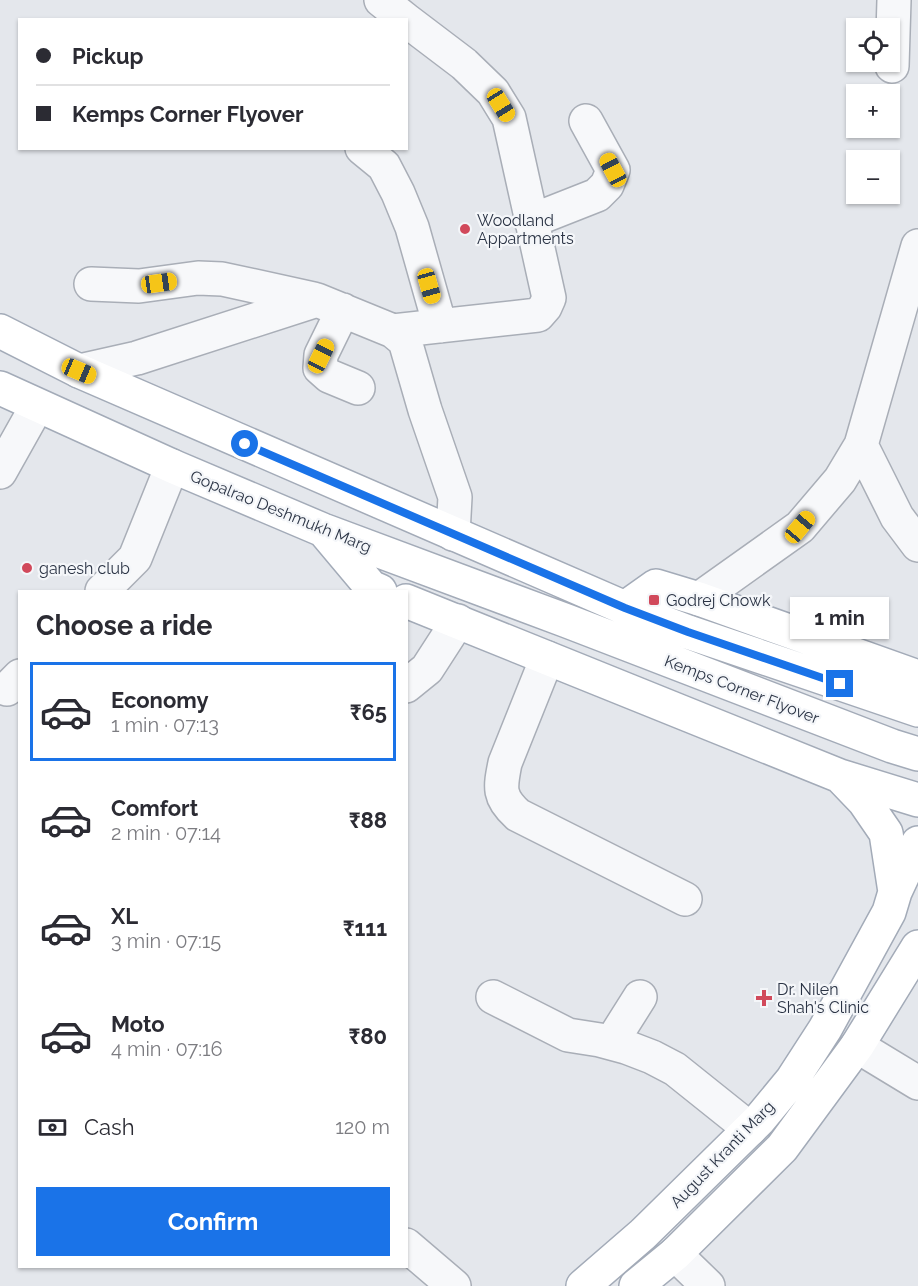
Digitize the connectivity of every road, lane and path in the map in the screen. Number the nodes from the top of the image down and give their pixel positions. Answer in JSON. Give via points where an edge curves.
{"nodes":[{"id":1,"x":381,"y":0,"type":"edge"},
{"id":2,"x":894,"y":0,"type":"edge"},
{"id":3,"x":404,"y":18,"type":"edge"},
{"id":4,"x":893,"y":18,"type":"edge"},
{"id":5,"x":408,"y":22,"type":"edge"},
{"id":6,"x":586,"y":121,"type":"dead end"},
{"id":7,"x":364,"y":150,"type":"edge"},
{"id":8,"x":531,"y":220,"type":"junction"},
{"id":9,"x":918,"y":246,"type":"edge"},
{"id":10,"x":91,"y":284,"type":"dead end"},
{"id":11,"x":330,"y":305,"type":"junction"},
{"id":12,"x":440,"y":326,"type":"junction"},
{"id":13,"x":0,"y":331,"type":"edge"},
{"id":14,"x":393,"y":331,"type":"junction"},
{"id":15,"x":79,"y":371,"type":"junction"},
{"id":16,"x":0,"y":388,"type":"edge"},
{"id":17,"x":357,"y":388,"type":"dead end"},
{"id":18,"x":38,"y":406,"type":"junction"},
{"id":19,"x":861,"y":444,"type":"junction"},
{"id":20,"x":172,"y":466,"type":"junction"},
{"id":21,"x":0,"y":472,"type":"edge"},
{"id":22,"x":322,"y":530,"type":"junction"},
{"id":23,"x":453,"y":534,"type":"junction"},
{"id":24,"x":918,"y":545,"type":"edge"},
{"id":25,"x":103,"y":590,"type":"edge"},
{"id":26,"x":378,"y":590,"type":"edge"},
{"id":27,"x":699,"y":598,"type":"junction"},
{"id":28,"x":408,"y":602,"type":"edge"},
{"id":29,"x":625,"y":608,"type":"junction"},
{"id":30,"x":458,"y":621,"type":"junction"},
{"id":31,"x":567,"y":621,"type":"joint"},
{"id":32,"x":547,"y":658,"type":"junction"},
{"id":33,"x":918,"y":677,"type":"edge"},
{"id":34,"x":408,"y":684,"type":"edge"},
{"id":35,"x":918,"y":710,"type":"edge"},
{"id":36,"x":918,"y":754,"type":"edge"},
{"id":37,"x":840,"y":776,"type":"junction"},
{"id":38,"x":918,"y":800,"type":"edge"},
{"id":39,"x":918,"y":843,"type":"edge"},
{"id":40,"x":896,"y":892,"type":"junction"},
{"id":41,"x":685,"y":899,"type":"dead end"},
{"id":42,"x":918,"y":947,"type":"edge"},
{"id":43,"x":493,"y":997,"type":"dead end"},
{"id":44,"x":640,"y":997,"type":"dead end"},
{"id":45,"x":611,"y":1043,"type":"junction"},
{"id":46,"x":857,"y":1046,"type":"junction"},
{"id":47,"x":918,"y":1083,"type":"edge"},
{"id":48,"x":750,"y":1129,"type":"junction"},
{"id":49,"x":408,"y":1247,"type":"edge"},
{"id":50,"x":675,"y":1254,"type":"junction"},
{"id":51,"x":454,"y":1286,"type":"edge"},
{"id":52,"x":583,"y":1286,"type":"edge"},
{"id":53,"x":636,"y":1286,"type":"edge"},
{"id":54,"x":708,"y":1286,"type":"edge"}],
"edges":[{"from":1,"to":3,"type":"street"},
{"from":2,"to":4,"type":"street"},
{"from":5,"to":8,"type":"street","via":[[464,64],[493,92],[509,118]]},
{"from":6,"to":8,"type":"street","via":[[613,170],[607,185],[597,195]]},
{"from":7,"to":12,"type":"street","via":[[384,166],[398,193],[412,227]]},
{"from":8,"to":12,"type":"street","via":[[549,298],[545,307],[538,315]]},
{"from":9,"to":19,"type":"street"},
{"from":10,"to":11,"type":"street","via":[[139,286],[198,278],[222,279]]},
{"from":11,"to":14,"type":"street"},
{"from":11,"to":15,"type":"street"},
{"from":11,"to":17,"type":"street","via":[[320,368]]},
{"from":12,"to":14,"type":"street"},
{"from":13,"to":15,"type":"main road"},
{"from":14,"to":23,"type":"street","via":[[405,341],[455,497]]},
{"from":15,"to":23,"type":"main road"},
{"from":16,"to":18,"type":"main road","name":"Gopalrao Deshmukh Marg"},
{"from":18,"to":20,"type":"main road","name":"Gopalrao Deshmukh Marg"},
{"from":18,"to":21,"type":"street"},
{"from":19,"to":24,"type":"street","via":[[897,517]]},
{"from":19,"to":27,"type":"street","via":[[840,480],[800,527]]},
{"from":20,"to":22,"type":"main road","name":"Gopalrao Deshmukh Marg"},
{"from":20,"to":25,"type":"street","via":[[135,558]]},
{"from":22,"to":26,"type":"main road"},
{"from":22,"to":31,"type":"main road","name":"Gopalrao Deshmukh Marg"},
{"from":23,"to":29,"type":"main road"},
{"from":27,"to":29,"type":"main road","via":[[656,586]]},
{"from":27,"to":33,"type":"main road"},
{"from":28,"to":30,"type":"main road"},
{"from":29,"to":35,"type":"main road","name":"Kemps Corner Flyover"},
{"from":30,"to":32,"type":"main road"},
{"from":30,"to":34,"type":"street","via":[[427,669]]},
{"from":31,"to":36,"type":"main road","name":"Kemps Corner Flyover"},
{"from":32,"to":37,"type":"main road"},
{"from":32,"to":41,"type":"street","via":[[505,763],[502,795],[508,806],[518,815]]},
{"from":37,"to":38,"type":"main road"},
{"from":37,"to":40,"type":"main road","via":[[886,833]]},
{"from":39,"to":40,"type":"main road","name":"August Kranti Marg"},
{"from":40,"to":48,"type":"main road","name":"August Kranti Marg","via":[[825,1029],[792,1080]]},
{"from":42,"to":46,"type":"main road"},
{"from":43,"to":45,"type":"street","via":[[568,1035]]},
{"from":44,"to":45,"type":"street"},
{"from":45,"to":48,"type":"street","via":[[675,1069]]},
{"from":46,"to":47,"type":"street"},
{"from":46,"to":50,"type":"main road","via":[[782,1148]]},
{"from":48,"to":52,"type":"main road","name":"August Kranti Marg","via":[[643,1234]]},
{"from":49,"to":51,"type":"street"},
{"from":50,"to":53,"type":"main road"},
{"from":50,"to":54,"type":"street"}]}
